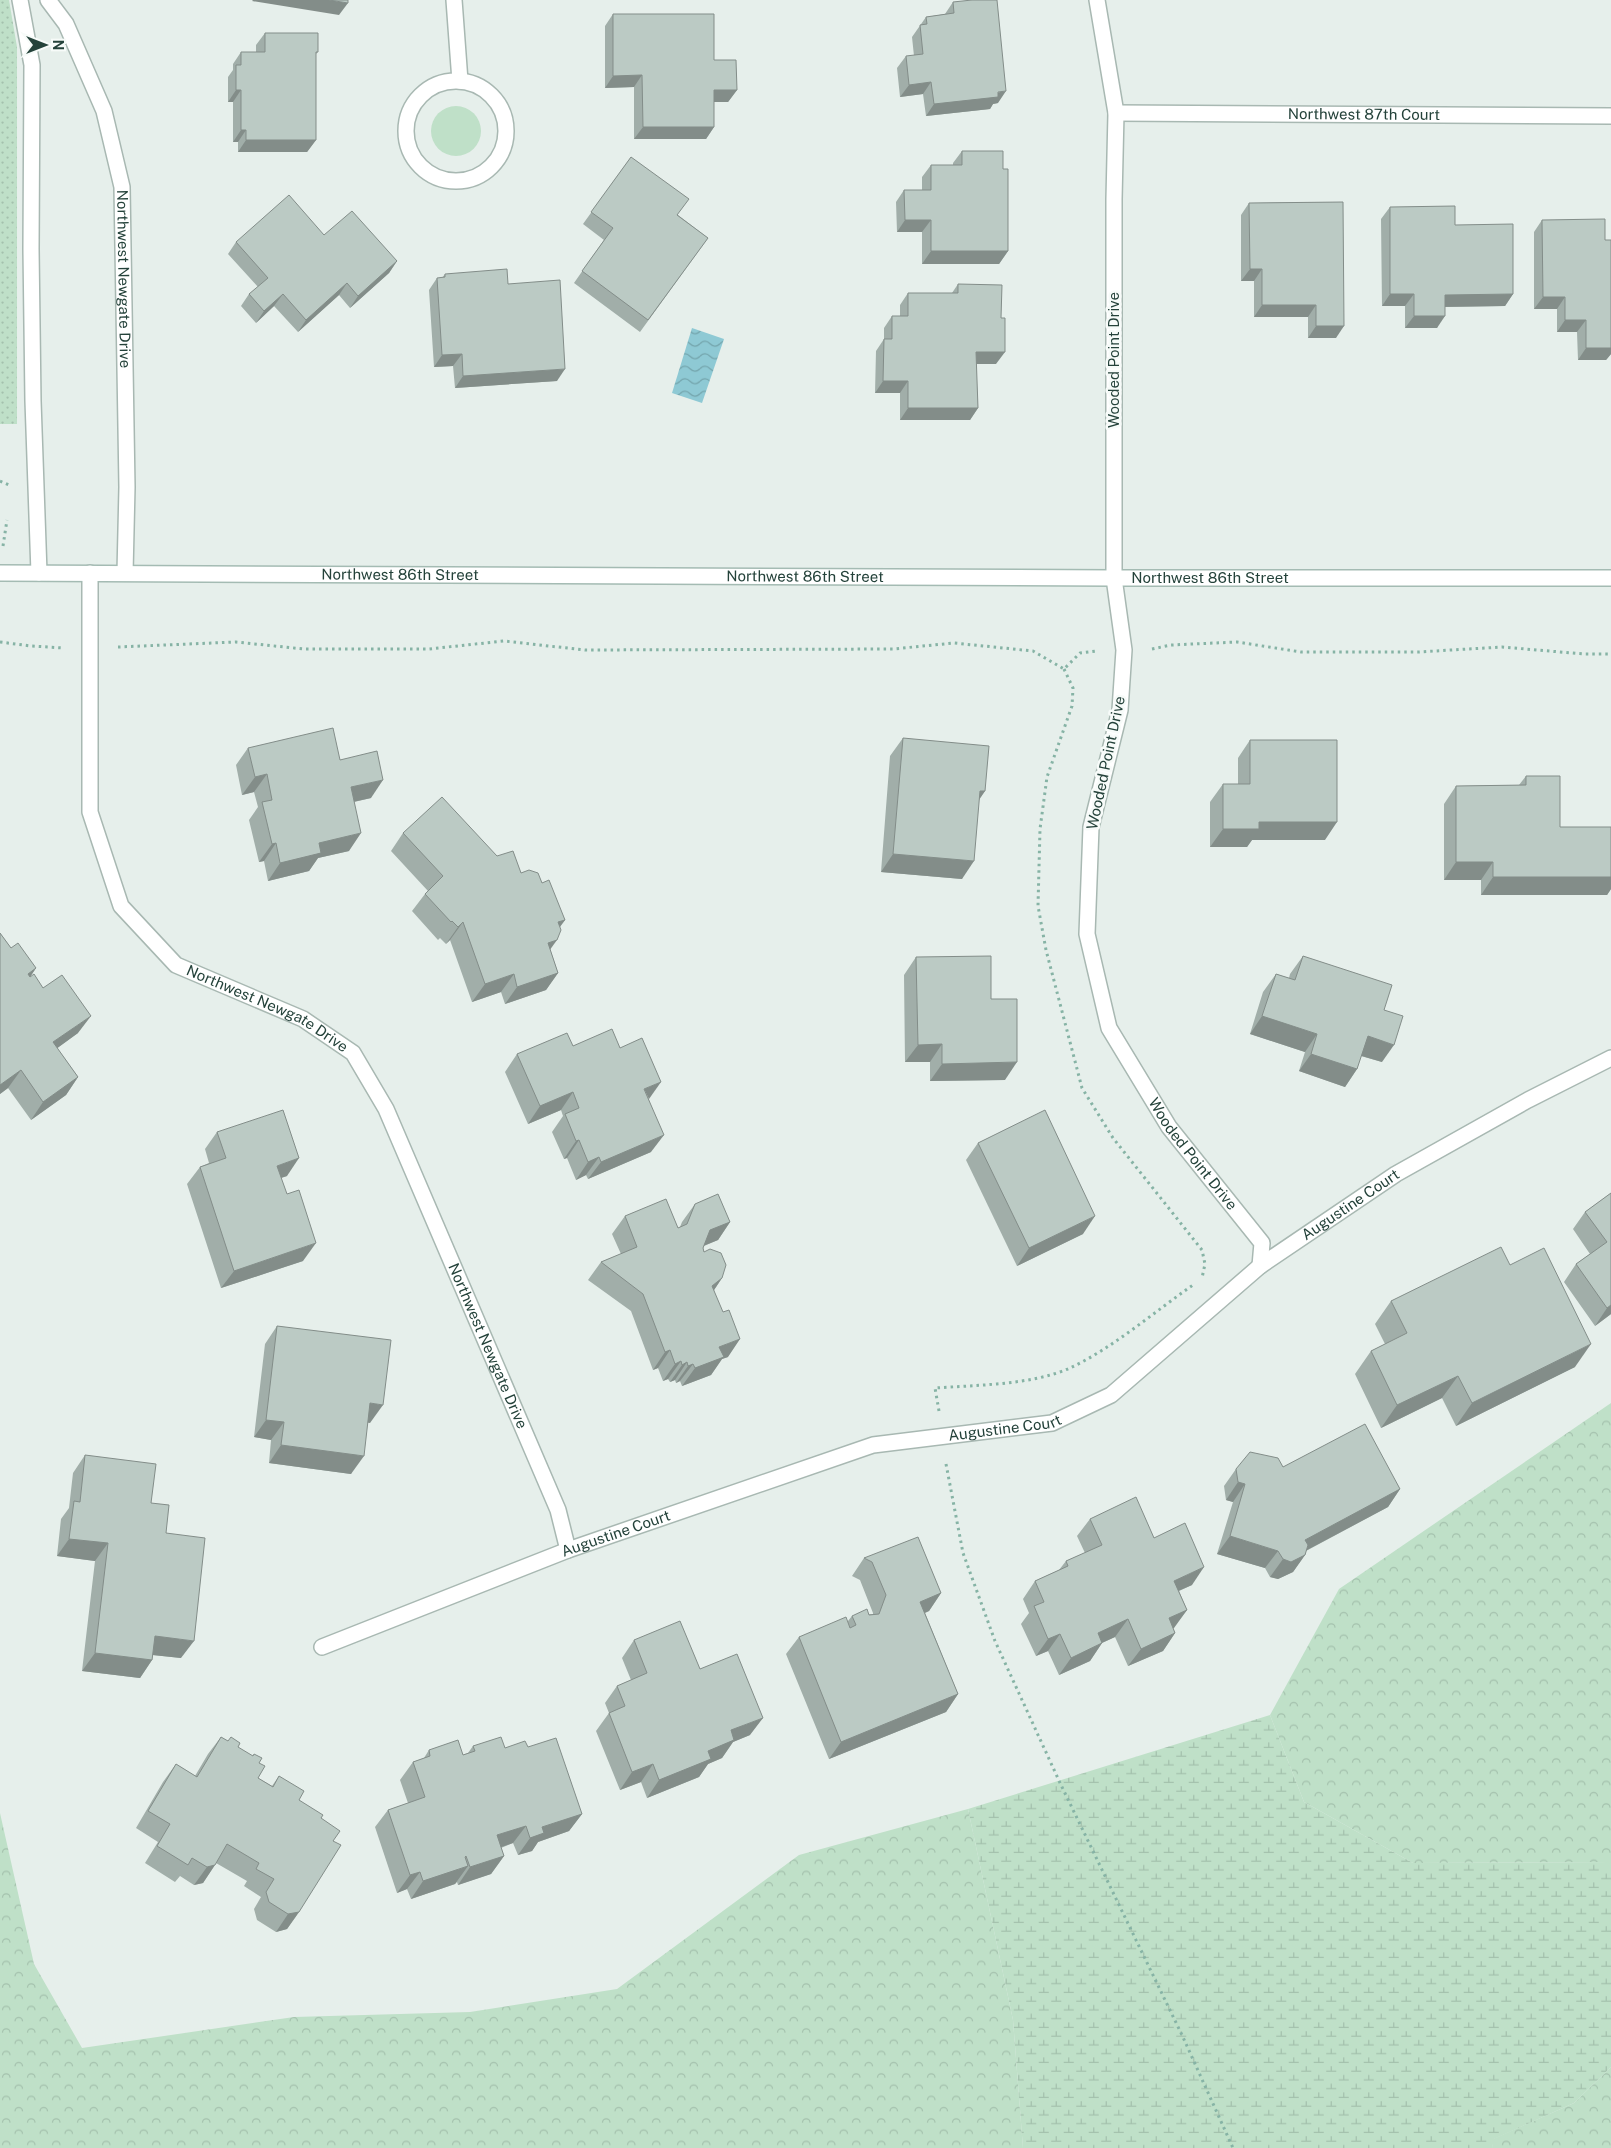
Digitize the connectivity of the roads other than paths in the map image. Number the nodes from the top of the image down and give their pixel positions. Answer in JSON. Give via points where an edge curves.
{"nodes":[{"id":1,"x":20,"y":0,"type":"edge"},
{"id":2,"x":48,"y":0,"type":"edge"},
{"id":3,"x":454,"y":0,"type":"edge"},
{"id":4,"x":1097,"y":0,"type":"edge"},
{"id":5,"x":460,"y":81,"type":"junction"},
{"id":6,"x":1116,"y":113,"type":"junction"},
{"id":7,"x":1611,"y":116,"type":"edge"},
{"id":8,"x":0,"y":572,"type":"edge"},
{"id":9,"x":39,"y":572,"type":"junction"},
{"id":10,"x":90,"y":573,"type":"junction"},
{"id":11,"x":125,"y":574,"type":"junction"},
{"id":12,"x":1114,"y":578,"type":"junction"},
{"id":13,"x":1611,"y":578,"type":"edge"},
{"id":14,"x":1611,"y":1058,"type":"edge"},
{"id":15,"x":1260,"y":1266,"type":"junction"},
{"id":16,"x":568,"y":1550,"type":"junction"},
{"id":17,"x":322,"y":1647,"type":"dead end"}],
"edges":[{"from":1,"to":9,"type":"street","via":[[32,65],[31,258]]},
{"from":2,"to":11,"type":"street","name":"Northwest Newgate Drive","via":[[66,24],[104,111],[122,187],[127,477]]},
{"from":3,"to":5,"type":"street"},
{"from":4,"to":6,"type":"street","name":"Wooded Point Drive"},
{"from":5,"to":5,"type":"street","via":[[442,82],[426,90],[414,103],[407,119],[406,136],[411,153],[421,167],[436,177],[453,181],[468,180],[482,174],[503,150],[506,134],[499,104],[475,84]]},
{"from":6,"to":7,"type":"street","name":"Northwest 87th Court"},
{"from":6,"to":12,"type":"street","name":"Wooded Point Drive"},
{"from":8,"to":9,"type":"street","name":"Northwest 86th Street"},
{"from":9,"to":10,"type":"street","name":"Northwest 86th Street"},
{"from":10,"to":11,"type":"street","name":"Northwest 86th Street"},
{"from":10,"to":16,"type":"street","name":"Northwest Newgate Drive","via":[[90,812],[121,906],[176,965],[303,1020],[353,1052],[386,1109],[558,1510]]},
{"from":11,"to":12,"type":"street","name":"Northwest 86th Street"},
{"from":12,"to":13,"type":"street","name":"Northwest 86th Street"},
{"from":12,"to":15,"type":"street","name":"Wooded Point Drive","via":[[1124,650],[1120,710],[1091,827],[1088,934],[1109,1028],[1169,1127],[1262,1243]]},
{"from":14,"to":15,"type":"street","name":"Augustine Court","via":[[1396,1174]]},
{"from":15,"to":16,"type":"street","name":"Augustine Court","via":[[1112,1395],[1052,1424],[873,1445]]},
{"from":16,"to":17,"type":"street","name":"Augustine Court"}]}
